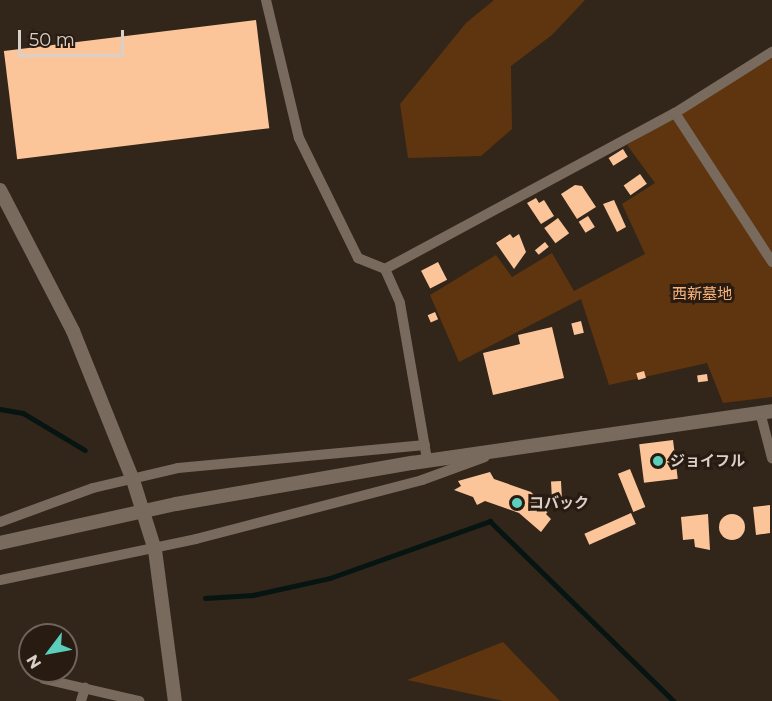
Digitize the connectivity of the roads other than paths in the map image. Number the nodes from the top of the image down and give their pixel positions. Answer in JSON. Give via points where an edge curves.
{"nodes":[{"id":1,"x":266,"y":0,"type":"edge"},
{"id":2,"x":772,"y":52,"type":"edge"},
{"id":3,"x":675,"y":113,"type":"junction"},
{"id":4,"x":0,"y":190,"type":"edge"},
{"id":5,"x":772,"y":262,"type":"edge"},
{"id":6,"x":385,"y":269,"type":"junction"},
{"id":7,"x":766,"y":411,"type":"edge"},
{"id":8,"x":425,"y":445,"type":"junction"},
{"id":9,"x":513,"y":446,"type":"junction"},
{"id":10,"x":772,"y":458,"type":"edge"},
{"id":11,"x":427,"y":460,"type":"junction"},
{"id":12,"x":133,"y":480,"type":"junction"},
{"id":13,"x":0,"y":522,"type":"edge"},
{"id":14,"x":0,"y":543,"type":"edge"},
{"id":15,"x":156,"y":550,"type":"junction"},
{"id":16,"x":0,"y":580,"type":"edge"},
{"id":17,"x":62,"y":683,"type":"edge"},
{"id":18,"x":85,"y":688,"type":"junction"},
{"id":19,"x":81,"y":701,"type":"edge"},
{"id":20,"x":139,"y":701,"type":"edge"},
{"id":21,"x":175,"y":701,"type":"edge"}],
"edges":[{"from":1,"to":6,"type":"street","via":[[299,138],[358,258]]},
{"from":2,"to":3,"type":"street"},
{"from":3,"to":5,"type":"street"},
{"from":3,"to":6,"type":"street"},
{"from":4,"to":12,"type":"street","via":[[73,330]]},
{"from":6,"to":8,"type":"street","via":[[400,303]]},
{"from":7,"to":9,"type":"street"},
{"from":7,"to":10,"type":"street"},
{"from":8,"to":11,"type":"street"},
{"from":8,"to":12,"type":"street","via":[[178,468]]},
{"from":9,"to":11,"type":"street"},
{"from":9,"to":15,"type":"street","via":[[422,480]]},
{"from":11,"to":14,"type":"street","via":[[176,504]]},
{"from":12,"to":13,"type":"street"},
{"from":12,"to":15,"type":"street"},
{"from":15,"to":16,"type":"street"},
{"from":15,"to":21,"type":"street"},
{"from":17,"to":18,"type":"street"},
{"from":18,"to":19,"type":"street"},
{"from":18,"to":20,"type":"street"}]}
